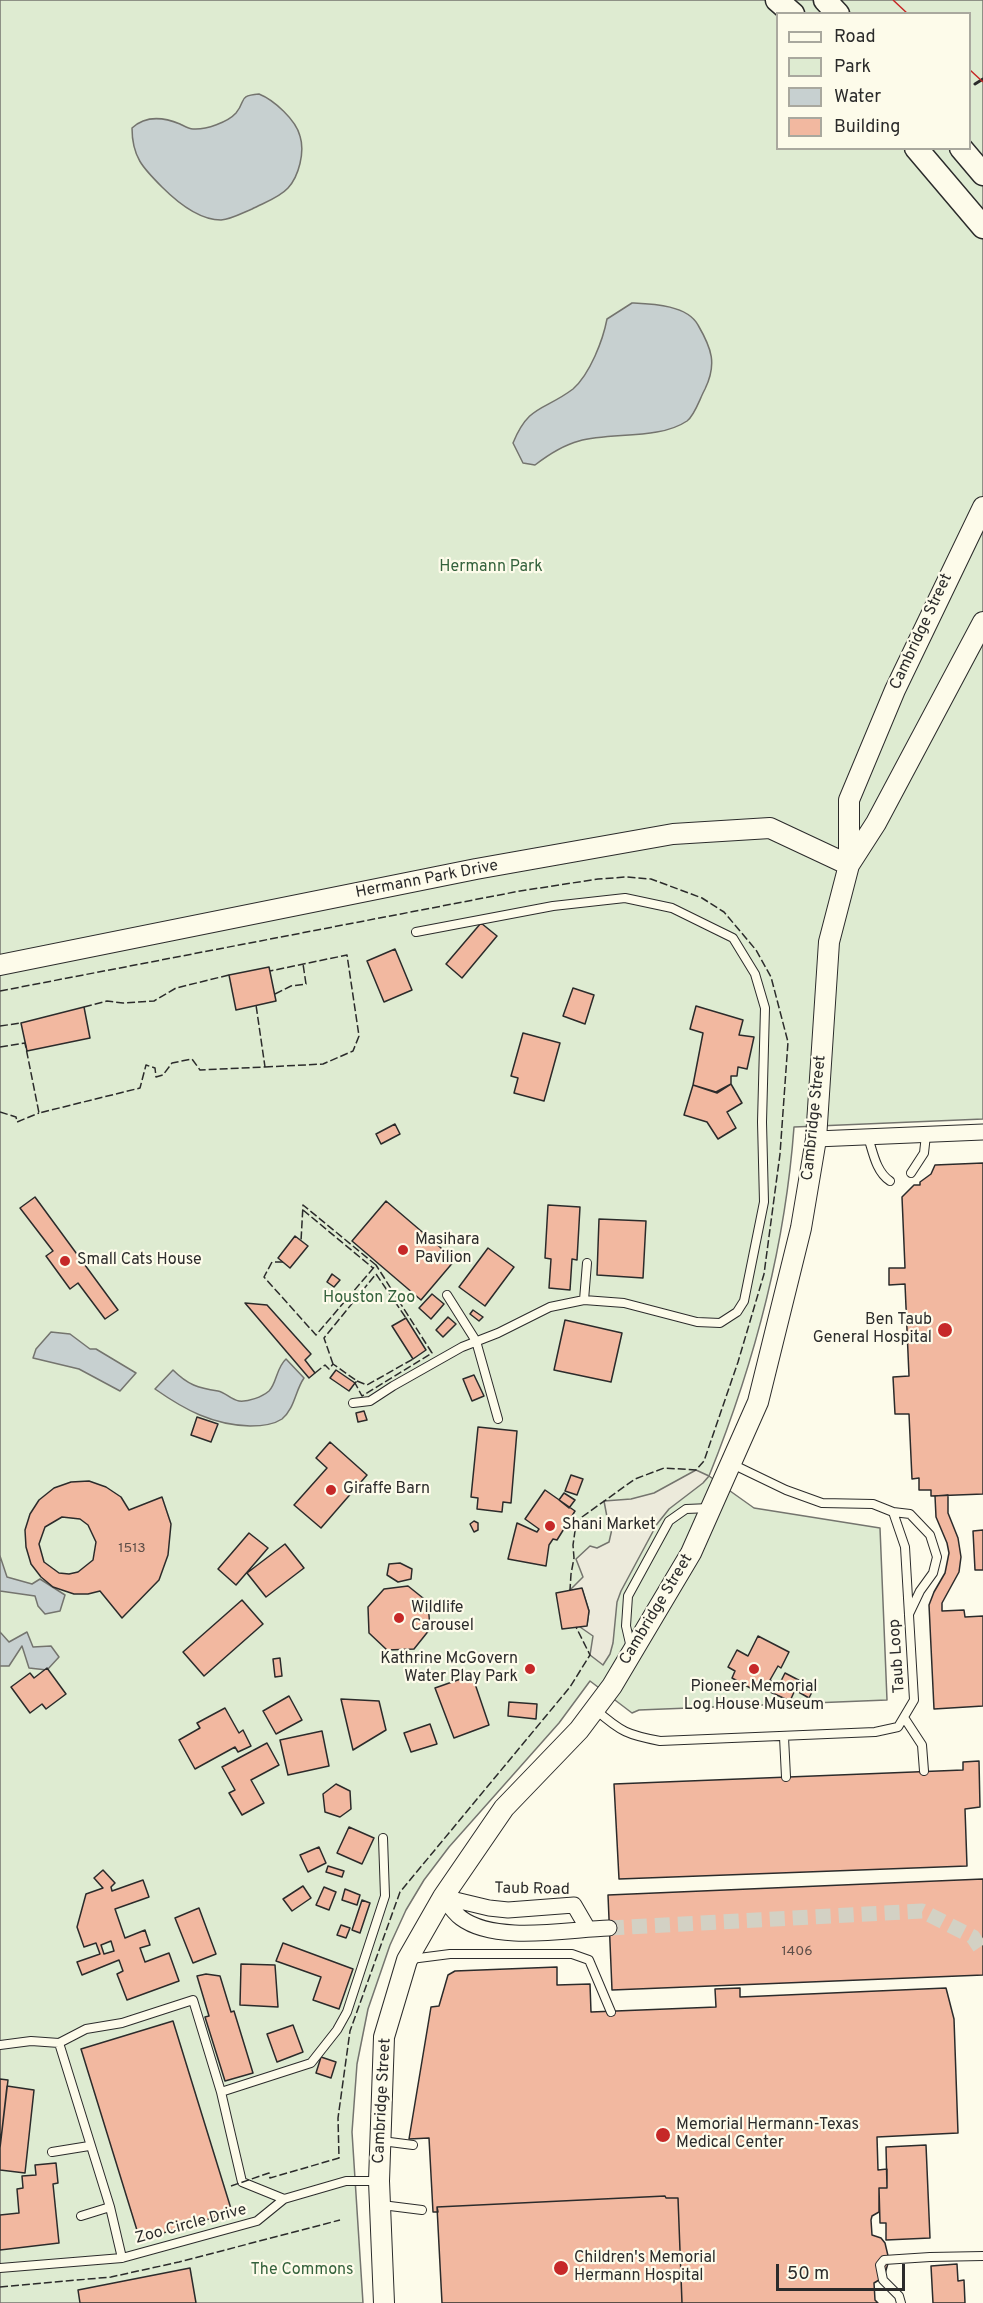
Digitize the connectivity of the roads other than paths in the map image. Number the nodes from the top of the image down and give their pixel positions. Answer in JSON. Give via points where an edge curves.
{"nodes":[{"id":1,"x":777,"y":0,"type":"edge"},
{"id":2,"x":825,"y":0,"type":"edge"},
{"id":3,"x":791,"y":12,"type":"edge"},
{"id":4,"x":836,"y":12,"type":"edge"},
{"id":5,"x":918,"y":150,"type":"edge"},
{"id":6,"x":964,"y":150,"type":"edge"},
{"id":7,"x":983,"y":174,"type":"edge"},
{"id":8,"x":983,"y":227,"type":"edge"},
{"id":9,"x":983,"y":507,"type":"edge"},
{"id":10,"x":983,"y":622,"type":"edge"},
{"id":11,"x":849,"y":865,"type":"junction"},
{"id":12,"x":416,"y":932,"type":"dead end"},
{"id":13,"x":0,"y":965,"type":"edge"},
{"id":14,"x":983,"y":1132,"type":"edge"},
{"id":15,"x":926,"y":1135,"type":"junction"},
{"id":16,"x":868,"y":1137,"type":"junction"},
{"id":17,"x":816,"y":1138,"type":"junction"},
{"id":18,"x":911,"y":1173,"type":"dead end"},
{"id":19,"x":890,"y":1180,"type":"dead end"},
{"id":20,"x":586,"y":1263,"type":"dead end"},
{"id":21,"x":447,"y":1295,"type":"dead end"},
{"id":22,"x":584,"y":1300,"type":"junction"},
{"id":23,"x":476,"y":1341,"type":"junction"},
{"id":24,"x":353,"y":1403,"type":"dead end"},
{"id":25,"x":498,"y":1419,"type":"dead end"},
{"id":26,"x":731,"y":1464,"type":"junction"},
{"id":27,"x":712,"y":1508,"type":"junction"},
{"id":28,"x":893,"y":1512,"type":"junction"},
{"id":29,"x":908,"y":1615,"type":"junction"},
{"id":30,"x":632,"y":1652,"type":"junction"},
{"id":31,"x":595,"y":1709,"type":"junction"},
{"id":32,"x":905,"y":1719,"type":"junction"},
{"id":33,"x":784,"y":1737,"type":"junction"},
{"id":34,"x":924,"y":1771,"type":"dead end"},
{"id":35,"x":786,"y":1777,"type":"dead end"},
{"id":36,"x":383,"y":1839,"type":"dead end"},
{"id":37,"x":443,"y":1897,"type":"junction"},
{"id":38,"x":609,"y":1928,"type":"tunnel mouth"},
{"id":39,"x":588,"y":1929,"type":"junction"},
{"id":40,"x":407,"y":1960,"type":"junction"},
{"id":41,"x":611,"y":2012,"type":"dead end"},
{"id":42,"x":59,"y":2043,"type":"junction"},
{"id":43,"x":0,"y":2045,"type":"edge"},
{"id":44,"x":221,"y":2092,"type":"junction"},
{"id":45,"x":381,"y":2140,"type":"junction"},
{"id":46,"x":413,"y":2145,"type":"dead end"},
{"id":47,"x":89,"y":2146,"type":"junction"},
{"id":48,"x":52,"y":2152,"type":"dead end"},
{"id":49,"x":379,"y":2181,"type":"junction"},
{"id":50,"x":284,"y":2199,"type":"junction"},
{"id":51,"x":380,"y":2205,"type":"junction"},
{"id":52,"x":110,"y":2207,"type":"junction"},
{"id":53,"x":422,"y":2210,"type":"dead end"},
{"id":54,"x":81,"y":2216,"type":"dead end"},
{"id":55,"x":983,"y":2256,"type":"edge"},
{"id":56,"x":122,"y":2258,"type":"junction"},
{"id":57,"x":0,"y":2268,"type":"edge"},
{"id":58,"x":384,"y":2303,"type":"edge"},
{"id":59,"x":901,"y":2303,"type":"edge"}],
"edges":[{"from":1,"to":3,"type":"main road"},
{"from":2,"to":4,"type":"main road"},
{"from":5,"to":8,"type":"main road"},
{"from":6,"to":7,"type":"main road"},
{"from":9,"to":11,"type":"street","name":"Cambridge Street","via":[[895,690],[849,800]]},
{"from":10,"to":11,"type":"street","name":"Cambridge Street","via":[[876,823]]},
{"from":11,"to":13,"type":"street","name":"Hermann Park Drive","via":[[770,828],[673,834],[476,869]]},
{"from":11,"to":17,"type":"street","name":"Cambridge Street","via":[[829,942]]},
{"from":12,"to":22,"type":"lane","via":[[553,906],[625,898],[672,908],[733,938],[755,974],[765,1008],[764,1202],[744,1301],[737,1312],[720,1323],[697,1322],[624,1303]]},
{"from":14,"to":15,"type":"street"},
{"from":15,"to":16,"type":"street"},
{"from":15,"to":18,"type":"lane","via":[[924,1153]]},
{"from":16,"to":17,"type":"street"},
{"from":16,"to":19,"type":"lane","via":[[875,1160]]},
{"from":17,"to":26,"type":"street","name":"Cambridge Street","via":[[801,1228],[758,1402]]},
{"from":20,"to":22,"type":"lane"},
{"from":21,"to":23,"type":"lane"},
{"from":22,"to":23,"type":"lane","via":[[550,1307]]},
{"from":23,"to":24,"type":"lane","via":[[370,1401]]},
{"from":23,"to":25,"type":"lane"},
{"from":26,"to":27,"type":"street","name":"Cambridge Street"},
{"from":26,"to":28,"type":"lane","via":[[822,1503],[873,1504]]},
{"from":27,"to":30,"type":"street","name":"Cambridge Street","via":[[691,1553]]},
{"from":27,"to":30,"type":"lane","via":[[686,1509],[669,1521],[628,1596],[626,1626]]},
{"from":28,"to":29,"type":"lane","name":"Taub Loop","via":[[905,1547]]},
{"from":28,"to":29,"type":"lane","via":[[910,1514],[930,1535],[937,1557],[933,1573]]},
{"from":29,"to":32,"type":"lane","name":"Taub Loop","via":[[914,1700]]},
{"from":30,"to":31,"type":"street","name":"Cambridge Street"},
{"from":31,"to":33,"type":"lane","via":[[631,1736],[660,1741]]},
{"from":31,"to":37,"type":"street","name":"Cambridge Street","via":[[504,1808]]},
{"from":32,"to":33,"type":"lane","via":[[898,1727],[875,1732]]},
{"from":32,"to":34,"type":"lane","via":[[922,1745]]},
{"from":33,"to":35,"type":"lane"},
{"from":36,"to":44,"type":"lane","via":[[385,1896],[347,2012],[337,2030],[311,2063]]},
{"from":37,"to":39,"type":"street","via":[[462,1918],[489,1930],[521,1934]]},
{"from":37,"to":39,"type":"street","name":"Taub Road","via":[[508,1910],[574,1905]]},
{"from":37,"to":40,"type":"street","name":"Cambridge Street"},
{"from":38,"to":39,"type":"street"},
{"from":40,"to":41,"type":"lane","via":[[450,1954],[572,1954],[589,1960]]},
{"from":40,"to":45,"type":"street","name":"Cambridge Street","via":[[384,2037]]},
{"from":42,"to":43,"type":"lane"},
{"from":42,"to":44,"type":"lane","via":[[86,2029],[122,2023],[193,2000]]},
{"from":42,"to":47,"type":"lane"},
{"from":44,"to":50,"type":"lane","via":[[242,2182]]},
{"from":45,"to":46,"type":"lane"},
{"from":45,"to":49,"type":"street","name":"Cambridge Street"},
{"from":47,"to":48,"type":"lane"},
{"from":47,"to":52,"type":"lane"},
{"from":49,"to":50,"type":"lane","name":"Zoo Circle Drive","via":[[346,2181]]},
{"from":49,"to":51,"type":"street","name":"Cambridge Street"},
{"from":50,"to":56,"type":"lane","name":"Zoo Circle Drive","via":[[257,2221]]},
{"from":51,"to":53,"type":"lane"},
{"from":51,"to":58,"type":"street","name":"Cambridge Street"},
{"from":52,"to":54,"type":"lane"},
{"from":52,"to":56,"type":"lane"},
{"from":55,"to":59,"type":"lane","via":[[884,2260],[880,2265],[883,2280]]},
{"from":56,"to":57,"type":"lane","name":"Zoo Circle Drive"}]}
